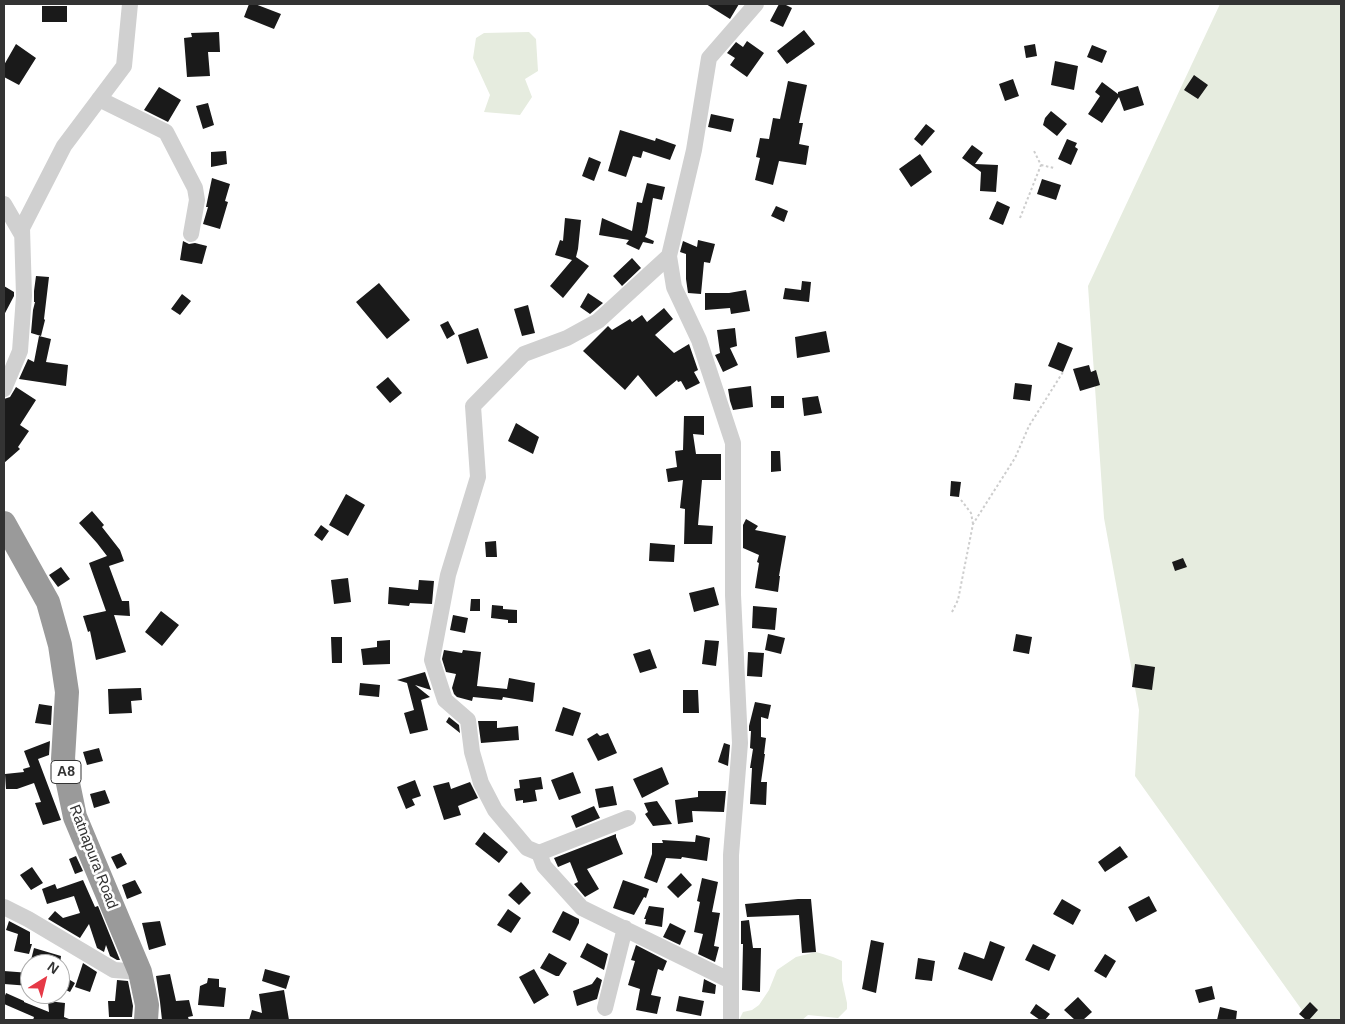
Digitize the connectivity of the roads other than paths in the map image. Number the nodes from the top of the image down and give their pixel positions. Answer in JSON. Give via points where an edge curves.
{"nodes":[{"id":1,"x":130,"y":4,"type":"edge"},
{"id":2,"x":756,"y":4,"type":"edge"},
{"id":3,"x":99,"y":99,"type":"junction"},
{"id":4,"x":4,"y":204,"type":"edge"},
{"id":5,"x":191,"y":234,"type":"dead end"},
{"id":6,"x":22,"y":236,"type":"junction"},
{"id":7,"x":669,"y":256,"type":"junction"},
{"id":8,"x":4,"y":389,"type":"edge"},
{"id":9,"x":4,"y":523,"type":"edge"},
{"id":10,"x":628,"y":818,"type":"dead end"},
{"id":11,"x":539,"y":854,"type":"junction"},
{"id":12,"x":4,"y":907,"type":"edge"},
{"id":13,"x":625,"y":928,"type":"junction"},
{"id":14,"x":140,"y":972,"type":"junction"},
{"id":15,"x":731,"y":981,"type":"junction"},
{"id":16,"x":605,"y":1008,"type":"dead end"},
{"id":17,"x":146,"y":1020,"type":"edge"},
{"id":18,"x":731,"y":1020,"type":"edge"}],
"edges":[{"from":1,"to":3,"type":"street","via":[[124,66]]},
{"from":2,"to":7,"type":"street","via":[[709,58],[694,150]]},
{"from":3,"to":5,"type":"street","via":[[166,132],[195,188],[197,200]]},
{"from":3,"to":6,"type":"street","via":[[64,146],[22,228]]},
{"from":4,"to":6,"type":"street"},
{"from":6,"to":8,"type":"street","via":[[24,296],[20,351]]},
{"from":7,"to":11,"type":"street","via":[[598,321],[567,338],[524,354],[473,406],[478,476],[448,575],[432,660],[445,700],[468,720],[472,752],[481,783],[496,810],[527,848]]},
{"from":7,"to":15,"type":"street","via":[[674,288],[699,340],[734,443],[732,596],[740,743],[731,855]]},
{"from":9,"to":14,"type":"highway","name":"Ratnapura Road","number":"A8","via":[[48,602],[60,645],[67,692],[63,759],[74,817]]},
{"from":10,"to":11,"type":"street"},
{"from":11,"to":13,"type":"street","via":[[544,866],[582,908]]},
{"from":12,"to":14,"type":"street","via":[[114,970]]},
{"from":13,"to":15,"type":"street"},
{"from":13,"to":16,"type":"street"},
{"from":14,"to":17,"type":"highway","name":"Ratnapura Road","number":"A8"},
{"from":15,"to":18,"type":"street"}]}
